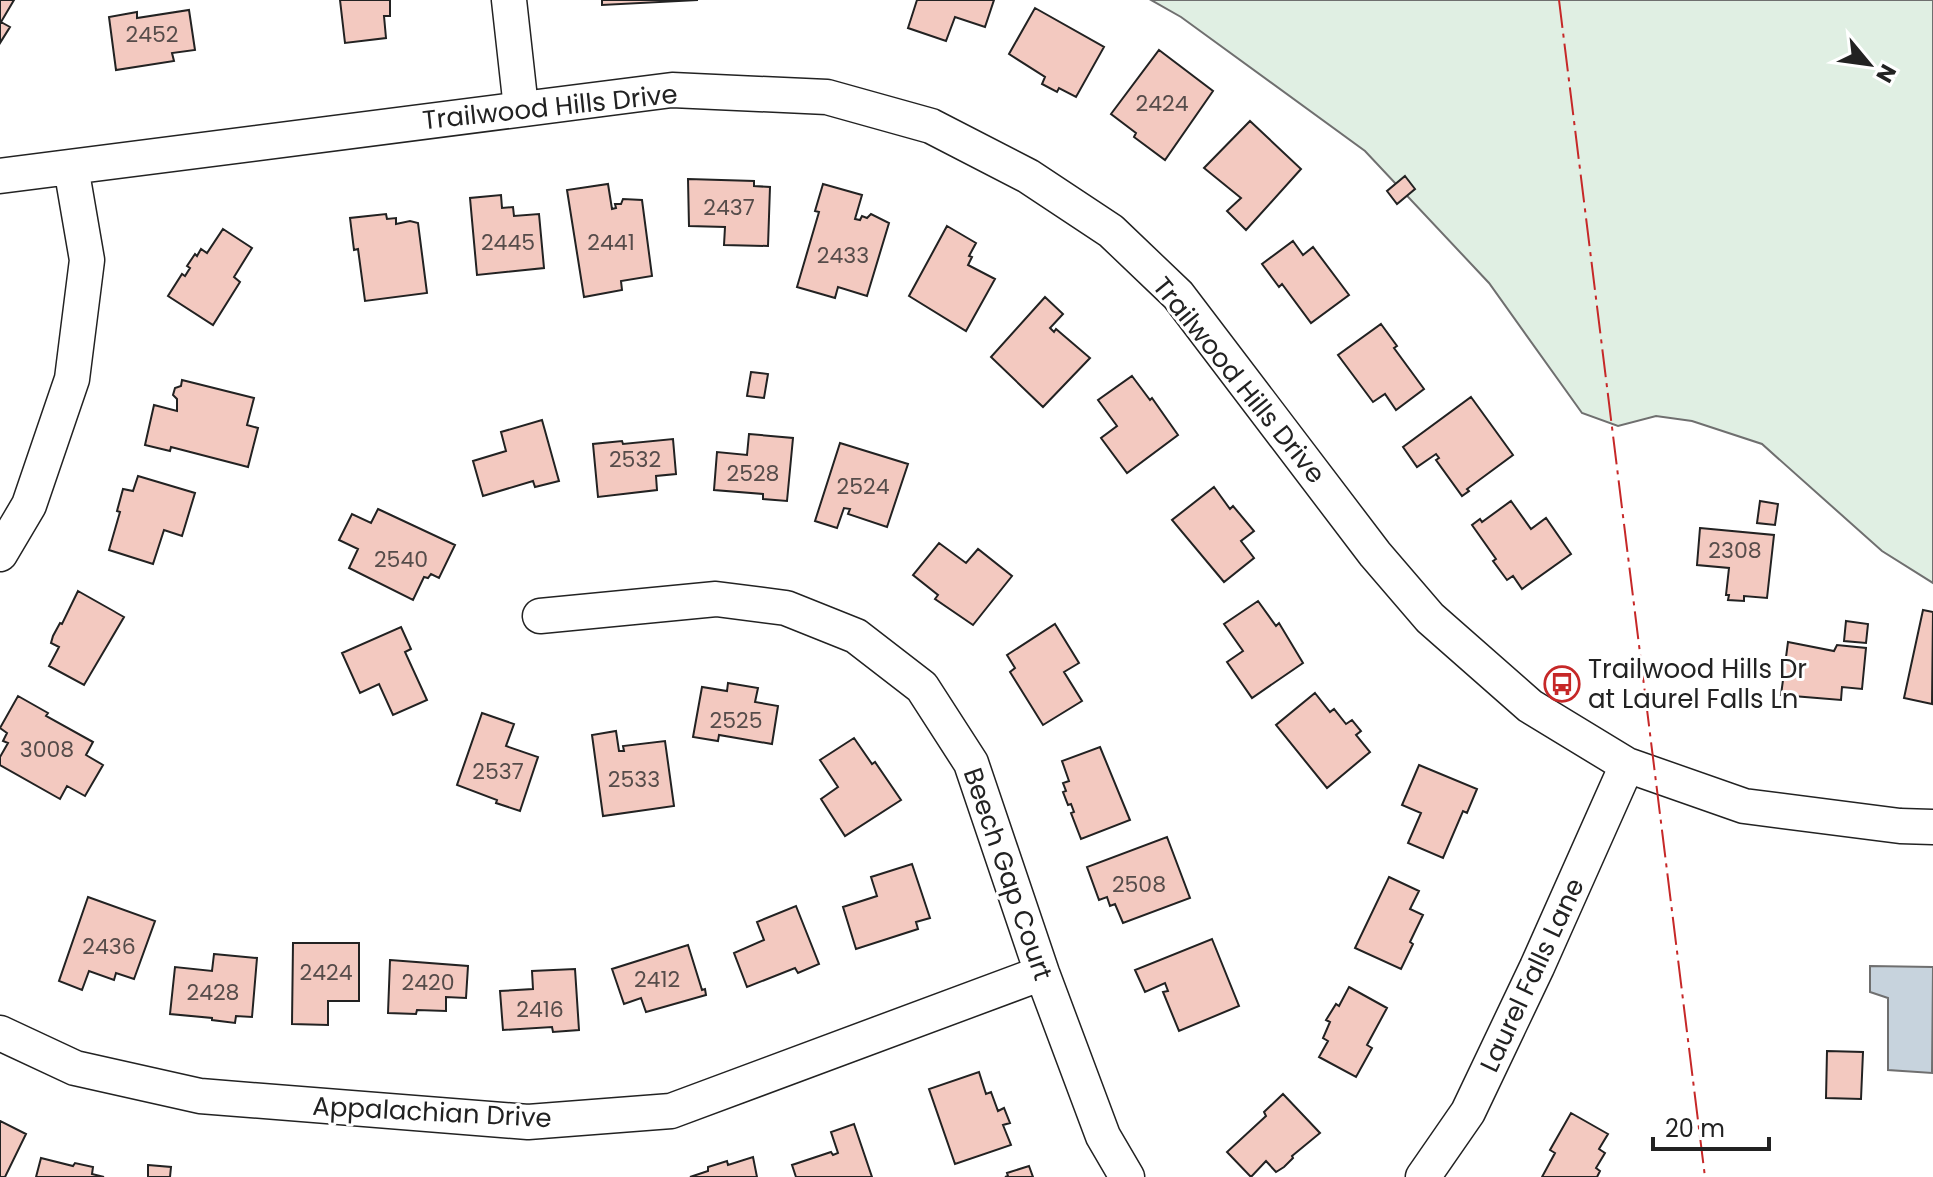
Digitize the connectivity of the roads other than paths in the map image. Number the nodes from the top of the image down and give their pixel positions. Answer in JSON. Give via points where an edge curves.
{"nodes":[{"id":1,"x":509,"y":0,"type":"edge"},
{"id":2,"x":521,"y":108,"type":"junction"},
{"id":3,"x":71,"y":167,"type":"junction"},
{"id":4,"x":0,"y":176,"type":"edge"},
{"id":5,"x":0,"y":554,"type":"edge"},
{"id":6,"x":540,"y":616,"type":"dead end"},
{"id":7,"x":1627,"y":765,"type":"junction"},
{"id":8,"x":1933,"y":827,"type":"edge"},
{"id":9,"x":1042,"y":973,"type":"junction"},
{"id":10,"x":0,"y":1033,"type":"edge"},
{"id":11,"x":1127,"y":1177,"type":"edge"},
{"id":12,"x":1423,"y":1177,"type":"edge"}],
"edges":[{"from":1,"to":2,"type":"street"},
{"from":2,"to":3,"type":"street","name":"Trailwood Hills Drive"},
{"from":2,"to":7,"type":"street","name":"Trailwood Hills Drive","via":[[672,90],[827,97],[931,126],[1028,176],[1111,231],[1178,295],[1430,618],[1530,706]]},
{"from":3,"to":4,"type":"street","name":"Trailwood Hills Drive"},
{"from":3,"to":5,"type":"street","via":[[87,260],[72,379],[29,505]]},
{"from":6,"to":9,"type":"street","name":"Beech Gap Court","via":[[716,599],[786,608],[856,636],[922,687],[971,763]]},
{"from":7,"to":8,"type":"street","name":"Trailwood Hills Drive","via":[[1744,806]]},
{"from":7,"to":12,"type":"street","name":"Laurel Falls Lane","via":[[1468,1112]]},
{"from":9,"to":10,"type":"street","name":"Appalachian Drive","via":[[671,1111],[528,1122],[200,1096],[75,1068]]},
{"from":9,"to":11,"type":"street","name":"Beech Gap Court","via":[[1103,1136]]}]}
